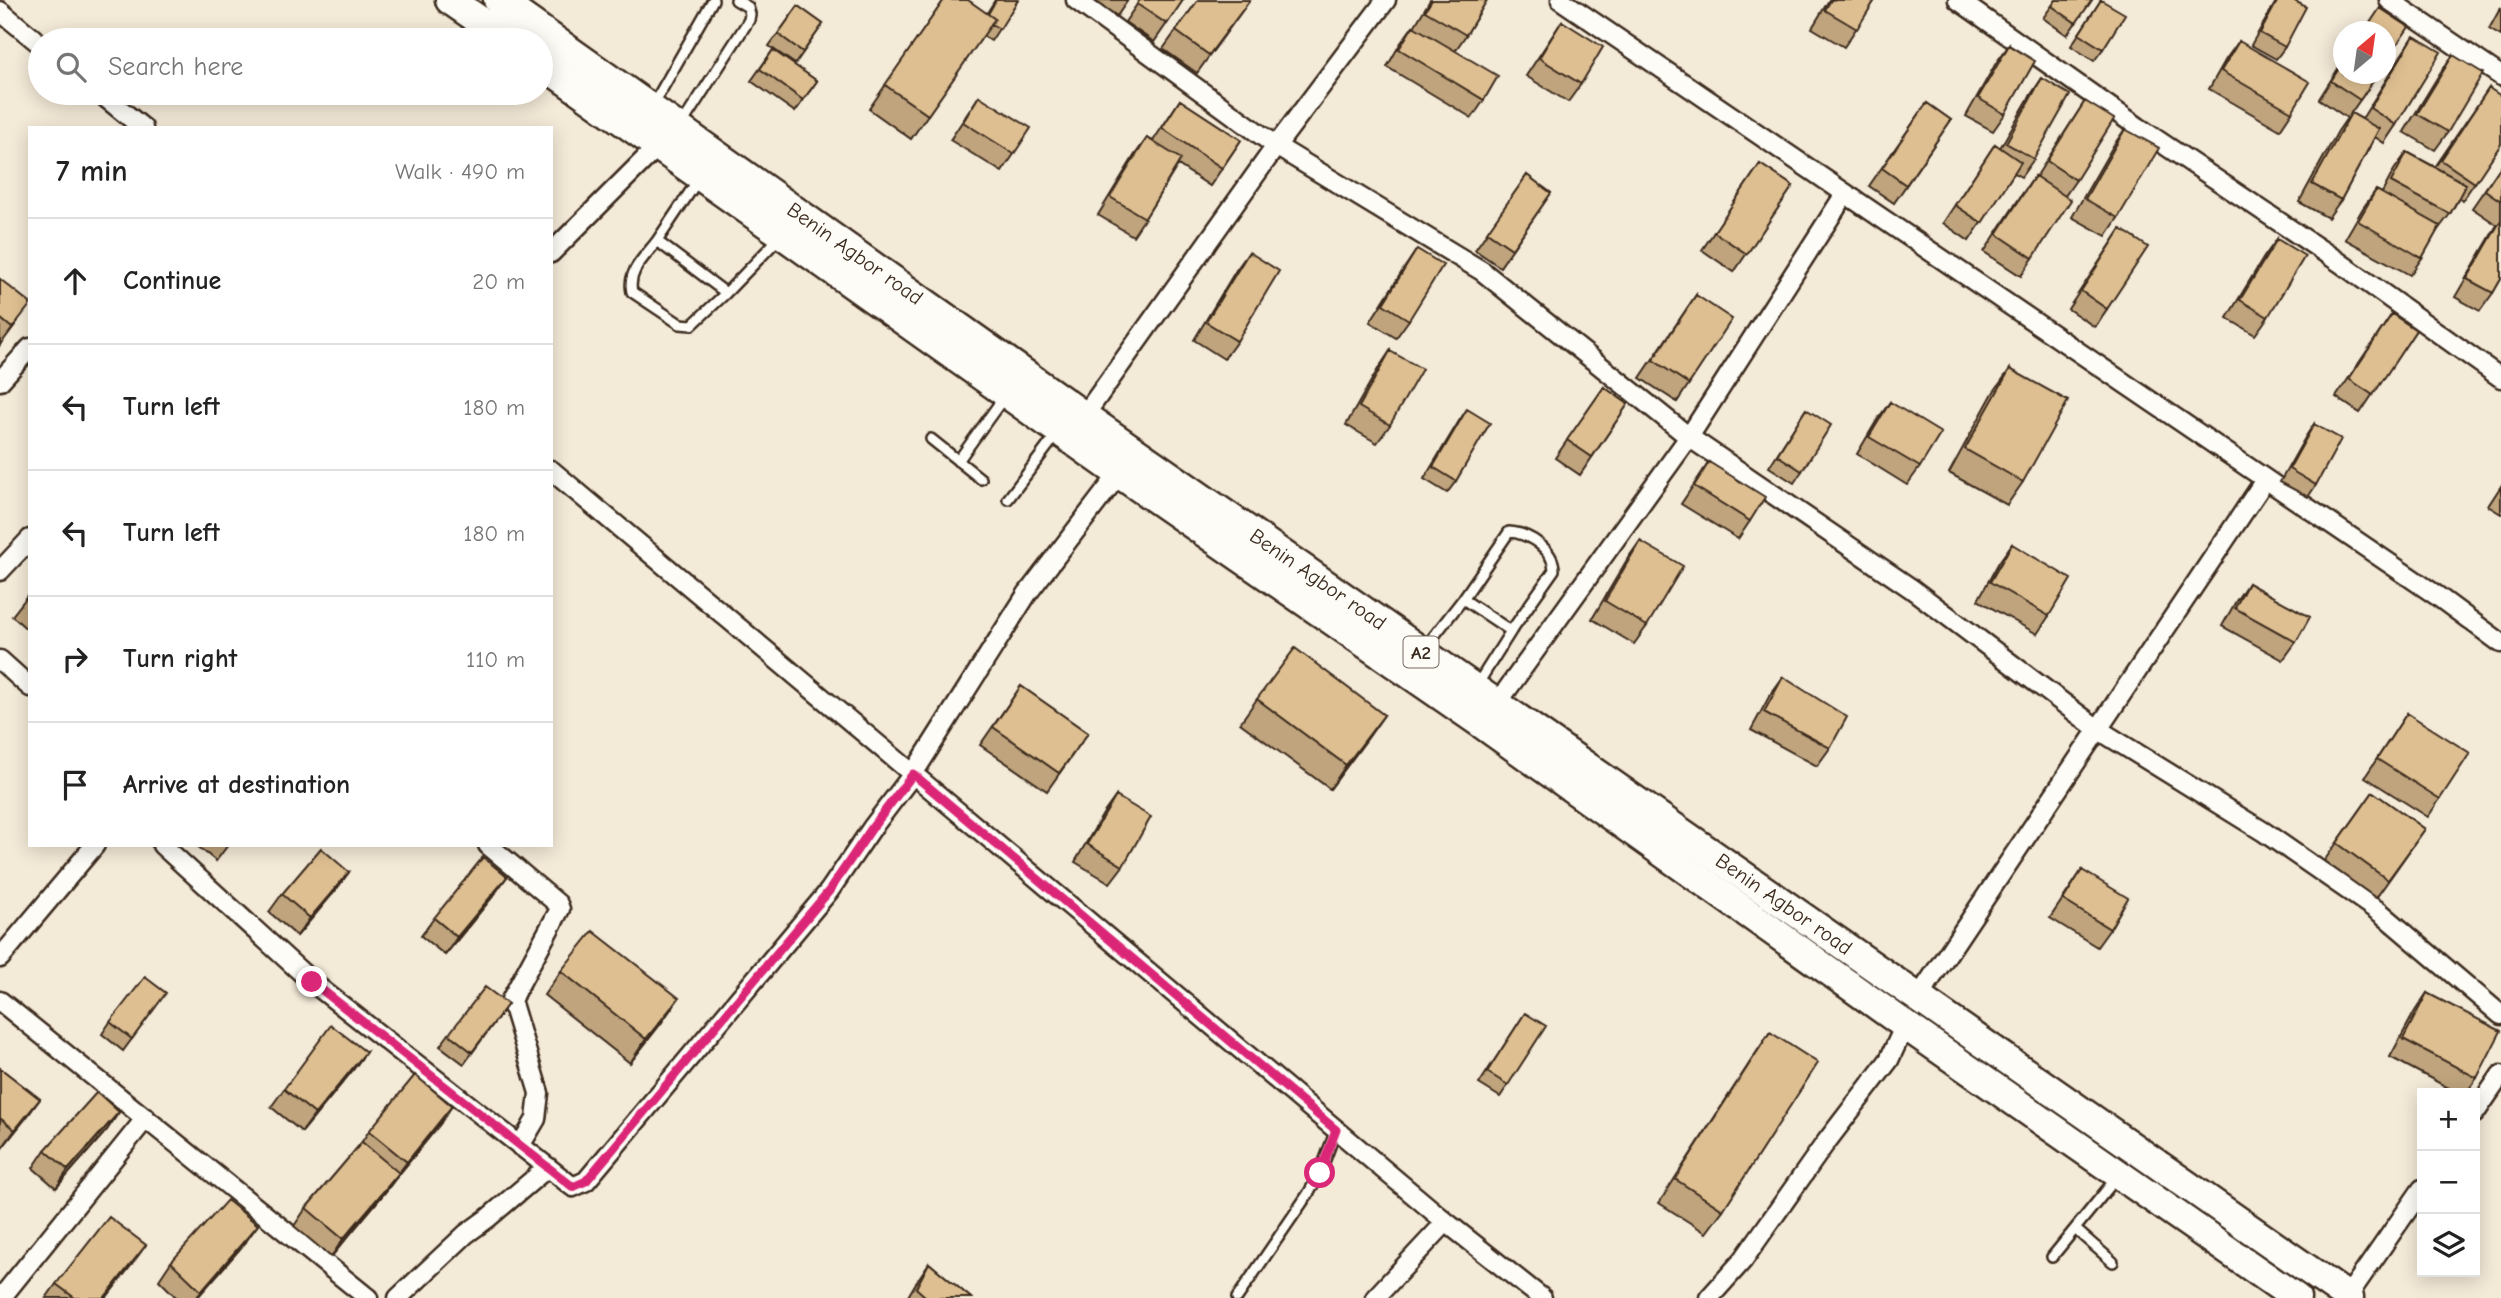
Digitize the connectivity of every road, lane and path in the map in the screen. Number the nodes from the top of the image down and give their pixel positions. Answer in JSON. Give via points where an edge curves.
{"nodes":[{"id":1,"x":450,"y":0,"type":"edge"},
{"id":2,"x":498,"y":0,"type":"edge"},
{"id":3,"x":713,"y":0,"type":"edge"},
{"id":4,"x":736,"y":0,"type":"edge"},
{"id":5,"x":1076,"y":0,"type":"edge"},
{"id":6,"x":1386,"y":0,"type":"edge"},
{"id":7,"x":1561,"y":0,"type":"edge"},
{"id":8,"x":1958,"y":0,"type":"edge"},
{"id":9,"x":2389,"y":0,"type":"edge"},
{"id":10,"x":0,"y":11,"type":"edge"},
{"id":11,"x":491,"y":28,"type":"edge"},
{"id":12,"x":537,"y":28,"type":"edge"},
{"id":13,"x":28,"y":34,"type":"edge"},
{"id":14,"x":553,"y":39,"type":"edge"},
{"id":15,"x":553,"y":70,"type":"edge"},
{"id":16,"x":2501,"y":76,"type":"edge"},
{"id":17,"x":115,"y":105,"type":"edge"},
{"id":18,"x":651,"y":109,"type":"junction"},
{"id":19,"x":141,"y":126,"type":"edge"},
{"id":20,"x":669,"y":137,"type":"junction"},
{"id":21,"x":1276,"y":146,"type":"junction"},
{"id":22,"x":701,"y":175,"type":"junction"},
{"id":23,"x":1845,"y":194,"type":"junction"},
{"id":24,"x":784,"y":234,"type":"junction"},
{"id":25,"x":657,"y":241,"type":"junction"},
{"id":26,"x":553,"y":251,"type":"edge"},
{"id":27,"x":726,"y":293,"type":"junction"},
{"id":28,"x":28,"y":350,"type":"edge"},
{"id":29,"x":2501,"y":378,"type":"edge"},
{"id":30,"x":0,"y":381,"type":"edge"},
{"id":31,"x":1007,"y":393,"type":"junction"},
{"id":32,"x":1072,"y":423,"type":"junction"},
{"id":33,"x":1689,"y":437,"type":"junction"},
{"id":34,"x":930,"y":439,"type":"dead end"},
{"id":35,"x":958,"y":461,"type":"junction"},
{"id":36,"x":1128,"y":463,"type":"junction"},
{"id":37,"x":553,"y":472,"type":"edge"},
{"id":38,"x":981,"y":479,"type":"dead end"},
{"id":39,"x":2265,"y":480,"type":"junction"},
{"id":40,"x":1009,"y":499,"type":"dead end"},
{"id":41,"x":28,"y":541,"type":"edge"},
{"id":42,"x":0,"y":571,"type":"edge"},
{"id":43,"x":1463,"y":599,"type":"junction"},
{"id":44,"x":1511,"y":631,"type":"junction"},
{"id":45,"x":2501,"y":643,"type":"edge"},
{"id":46,"x":1421,"y":652,"type":"junction"},
{"id":47,"x":0,"y":660,"type":"edge"},
{"id":48,"x":28,"y":685,"type":"edge"},
{"id":49,"x":1485,"y":697,"type":"junction"},
{"id":50,"x":2099,"y":730,"type":"junction"},
{"id":51,"x":913,"y":774,"type":"junction"},
{"id":52,"x":93,"y":847,"type":"edge"},
{"id":53,"x":164,"y":847,"type":"edge"},
{"id":54,"x":490,"y":847,"type":"edge"},
{"id":55,"x":0,"y":958,"type":"edge"},
{"id":56,"x":1918,"y":998,"type":"junction"},
{"id":57,"x":0,"y":1001,"type":"edge"},
{"id":58,"x":2501,"y":1015,"type":"edge"},
{"id":59,"x":1905,"y":1025,"type":"junction"},
{"id":60,"x":2501,"y":1075,"type":"edge"},
{"id":61,"x":2480,"y":1106,"type":"edge"},
{"id":62,"x":146,"y":1118,"type":"junction"},
{"id":63,"x":1336,"y":1130,"type":"junction"},
{"id":64,"x":520,"y":1146,"type":"junction"},
{"id":65,"x":548,"y":1167,"type":"junction"},
{"id":66,"x":2119,"y":1175,"type":"junction"},
{"id":67,"x":2417,"y":1196,"type":"edge"},
{"id":68,"x":1446,"y":1222,"type":"junction"},
{"id":69,"x":2075,"y":1229,"type":"junction"},
{"id":70,"x":2052,"y":1257,"type":"dead end"},
{"id":71,"x":2113,"y":1262,"type":"dead end"},
{"id":72,"x":2348,"y":1297,"type":"edge"},
{"id":73,"x":1,"y":1298,"type":"edge"},
{"id":74,"x":368,"y":1298,"type":"edge"},
{"id":75,"x":398,"y":1298,"type":"edge"},
{"id":76,"x":1237,"y":1298,"type":"edge"},
{"id":77,"x":1375,"y":1298,"type":"edge"},
{"id":78,"x":1542,"y":1298,"type":"edge"},
{"id":79,"x":1709,"y":1298,"type":"edge"},
{"id":80,"x":2296,"y":1298,"type":"edge"}],
"edges":[{"from":1,"to":11,"type":"highway"},
{"from":2,"to":12,"type":"highway","name":"Benin Agbor road","number":"A2"},
{"from":3,"to":18,"type":"lane"},
{"from":4,"to":20,"type":"lane","via":[[748,7],[749,20]]},
{"from":5,"to":21,"type":"street"},
{"from":6,"to":21,"type":"street"},
{"from":7,"to":23,"type":"street"},
{"from":8,"to":29,"type":"street"},
{"from":9,"to":16,"type":"street"},
{"from":10,"to":13,"type":"street"},
{"from":14,"to":18,"type":"highway","name":"Benin Agbor road","number":"A2"},
{"from":15,"to":20,"type":"highway","name":"Benin Agbor road","number":"A2"},
{"from":17,"to":19,"type":"street"},
{"from":18,"to":20,"type":"highway","name":"Benin Agbor road","number":"A2"},
{"from":20,"to":22,"type":"highway","name":"Benin Agbor road","number":"A2"},
{"from":20,"to":26,"type":"street"},
{"from":20,"to":32,"type":"highway","name":"Benin Agbor road","number":"A2"},
{"from":21,"to":32,"type":"street"},
{"from":21,"to":33,"type":"street","via":[[1482,271]]},
{"from":22,"to":24,"type":"highway","name":"Benin Agbor road","number":"A2"},
{"from":22,"to":25,"type":"lane"},
{"from":23,"to":33,"type":"street"},
{"from":23,"to":39,"type":"street"},
{"from":24,"to":27,"type":"lane"},
{"from":24,"to":31,"type":"highway","name":"Benin Agbor road","number":"A2"},
{"from":25,"to":27,"type":"lane"},
{"from":25,"to":27,"type":"lane","via":[[632,272],[632,292],[680,324],[692,326]]},
{"from":28,"to":30,"type":"street"},
{"from":31,"to":32,"type":"highway","name":"Benin Agbor road","number":"A2"},
{"from":31,"to":35,"type":"lane"},
{"from":32,"to":36,"type":"highway","name":"Benin Agbor road","number":"A2"},
{"from":32,"to":40,"type":"lane"},
{"from":33,"to":49,"type":"street"},
{"from":33,"to":50,"type":"street","via":[[1912,589]]},
{"from":34,"to":35,"type":"lane"},
{"from":35,"to":38,"type":"lane"},
{"from":36,"to":46,"type":"highway","name":"Benin Agbor road","number":"A2"},
{"from":36,"to":51,"type":"street","via":[[1027,594]]},
{"from":36,"to":59,"type":"highway","name":"Benin Agbor road","number":"A2","via":[[1482,724]]},
{"from":37,"to":51,"type":"street"},
{"from":39,"to":45,"type":"street"},
{"from":39,"to":50,"type":"street"},
{"from":41,"to":42,"type":"street"},
{"from":43,"to":44,"type":"lane"},
{"from":43,"to":44,"type":"lane","via":[[1509,532],[1521,533],[1548,551],[1554,570]]},
{"from":43,"to":46,"type":"lane"},
{"from":44,"to":49,"type":"lane"},
{"from":46,"to":49,"type":"highway","name":"Benin Agbor road","number":"A2"},
{"from":47,"to":48,"type":"street"},
{"from":49,"to":56,"type":"highway","name":"Benin Agbor road","number":"A2"},
{"from":50,"to":56,"type":"street"},
{"from":50,"to":58,"type":"street","via":[[2264,832],[2381,913]]},
{"from":51,"to":63,"type":"street"},
{"from":51,"to":65,"type":"street","via":[[829,891],[586,1181],[573,1187]]},
{"from":52,"to":55,"type":"street"},
{"from":53,"to":64,"type":"street","via":[[312,982]]},
{"from":54,"to":64,"type":"street","via":[[560,909],[511,1000],[539,1093],[536,1119]]},
{"from":56,"to":72,"type":"highway","name":"Benin Agbor road","number":"A2"},
{"from":57,"to":62,"type":"street"},
{"from":59,"to":66,"type":"highway","name":"Benin Agbor road","number":"A2"},
{"from":59,"to":79,"type":"street","via":[[1888,1060],[1743,1260]]},
{"from":60,"to":61,"type":"street"},
{"from":62,"to":73,"type":"street"},
{"from":62,"to":74,"type":"street"},
{"from":63,"to":68,"type":"street"},
{"from":63,"to":76,"type":"lane","via":[[1308,1194]]},
{"from":64,"to":65,"type":"street"},
{"from":65,"to":75,"type":"street"},
{"from":66,"to":69,"type":"lane"},
{"from":66,"to":80,"type":"highway","name":"Benin Agbor road","number":"A2"},
{"from":67,"to":72,"type":"street"},
{"from":68,"to":77,"type":"street"},
{"from":68,"to":78,"type":"street"},
{"from":69,"to":70,"type":"lane"},
{"from":69,"to":71,"type":"lane"}]}
